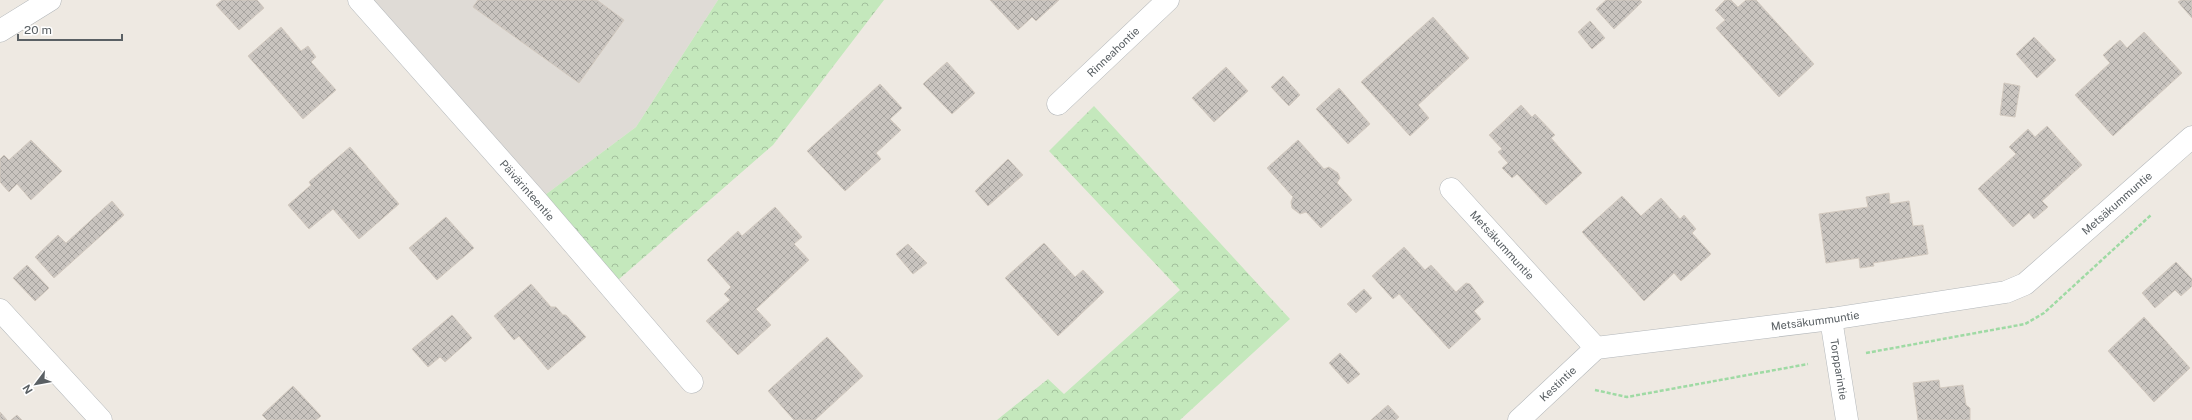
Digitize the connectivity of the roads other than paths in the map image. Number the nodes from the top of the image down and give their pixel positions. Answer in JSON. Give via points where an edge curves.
{"nodes":[{"id":1,"x":50,"y":0,"type":"edge"},
{"id":2,"x":359,"y":0,"type":"edge"},
{"id":3,"x":1168,"y":0,"type":"edge"},
{"id":4,"x":3,"y":24,"type":"edge"},
{"id":5,"x":1058,"y":104,"type":"dead end"},
{"id":6,"x":2192,"y":137,"type":"edge"},
{"id":7,"x":1452,"y":189,"type":"dead end"},
{"id":8,"x":0,"y":310,"type":"edge"},
{"id":9,"x":1831,"y":319,"type":"junction"},
{"id":10,"x":1596,"y":348,"type":"junction"},
{"id":11,"x":692,"y":382,"type":"dead end"},
{"id":12,"x":100,"y":420,"type":"edge"},
{"id":13,"x":1519,"y":420,"type":"edge"},
{"id":14,"x":1847,"y":420,"type":"edge"}],
"edges":[{"from":1,"to":4,"type":"street"},
{"from":2,"to":11,"type":"street","name":"Päivärinteentie","via":[[537,201]]},
{"from":3,"to":5,"type":"street","name":"Rinneahontie"},
{"from":6,"to":9,"type":"street","name":"Metsäkummuntie","via":[[2025,284],[2006,292]]},
{"from":7,"to":10,"type":"street","name":"Metsäkummuntie"},
{"from":8,"to":12,"type":"street"},
{"from":9,"to":10,"type":"street","name":"Metsäkummuntie"},
{"from":9,"to":14,"type":"street","name":"Torpparintie"},
{"from":10,"to":13,"type":"street","name":"Kestintie"}]}
